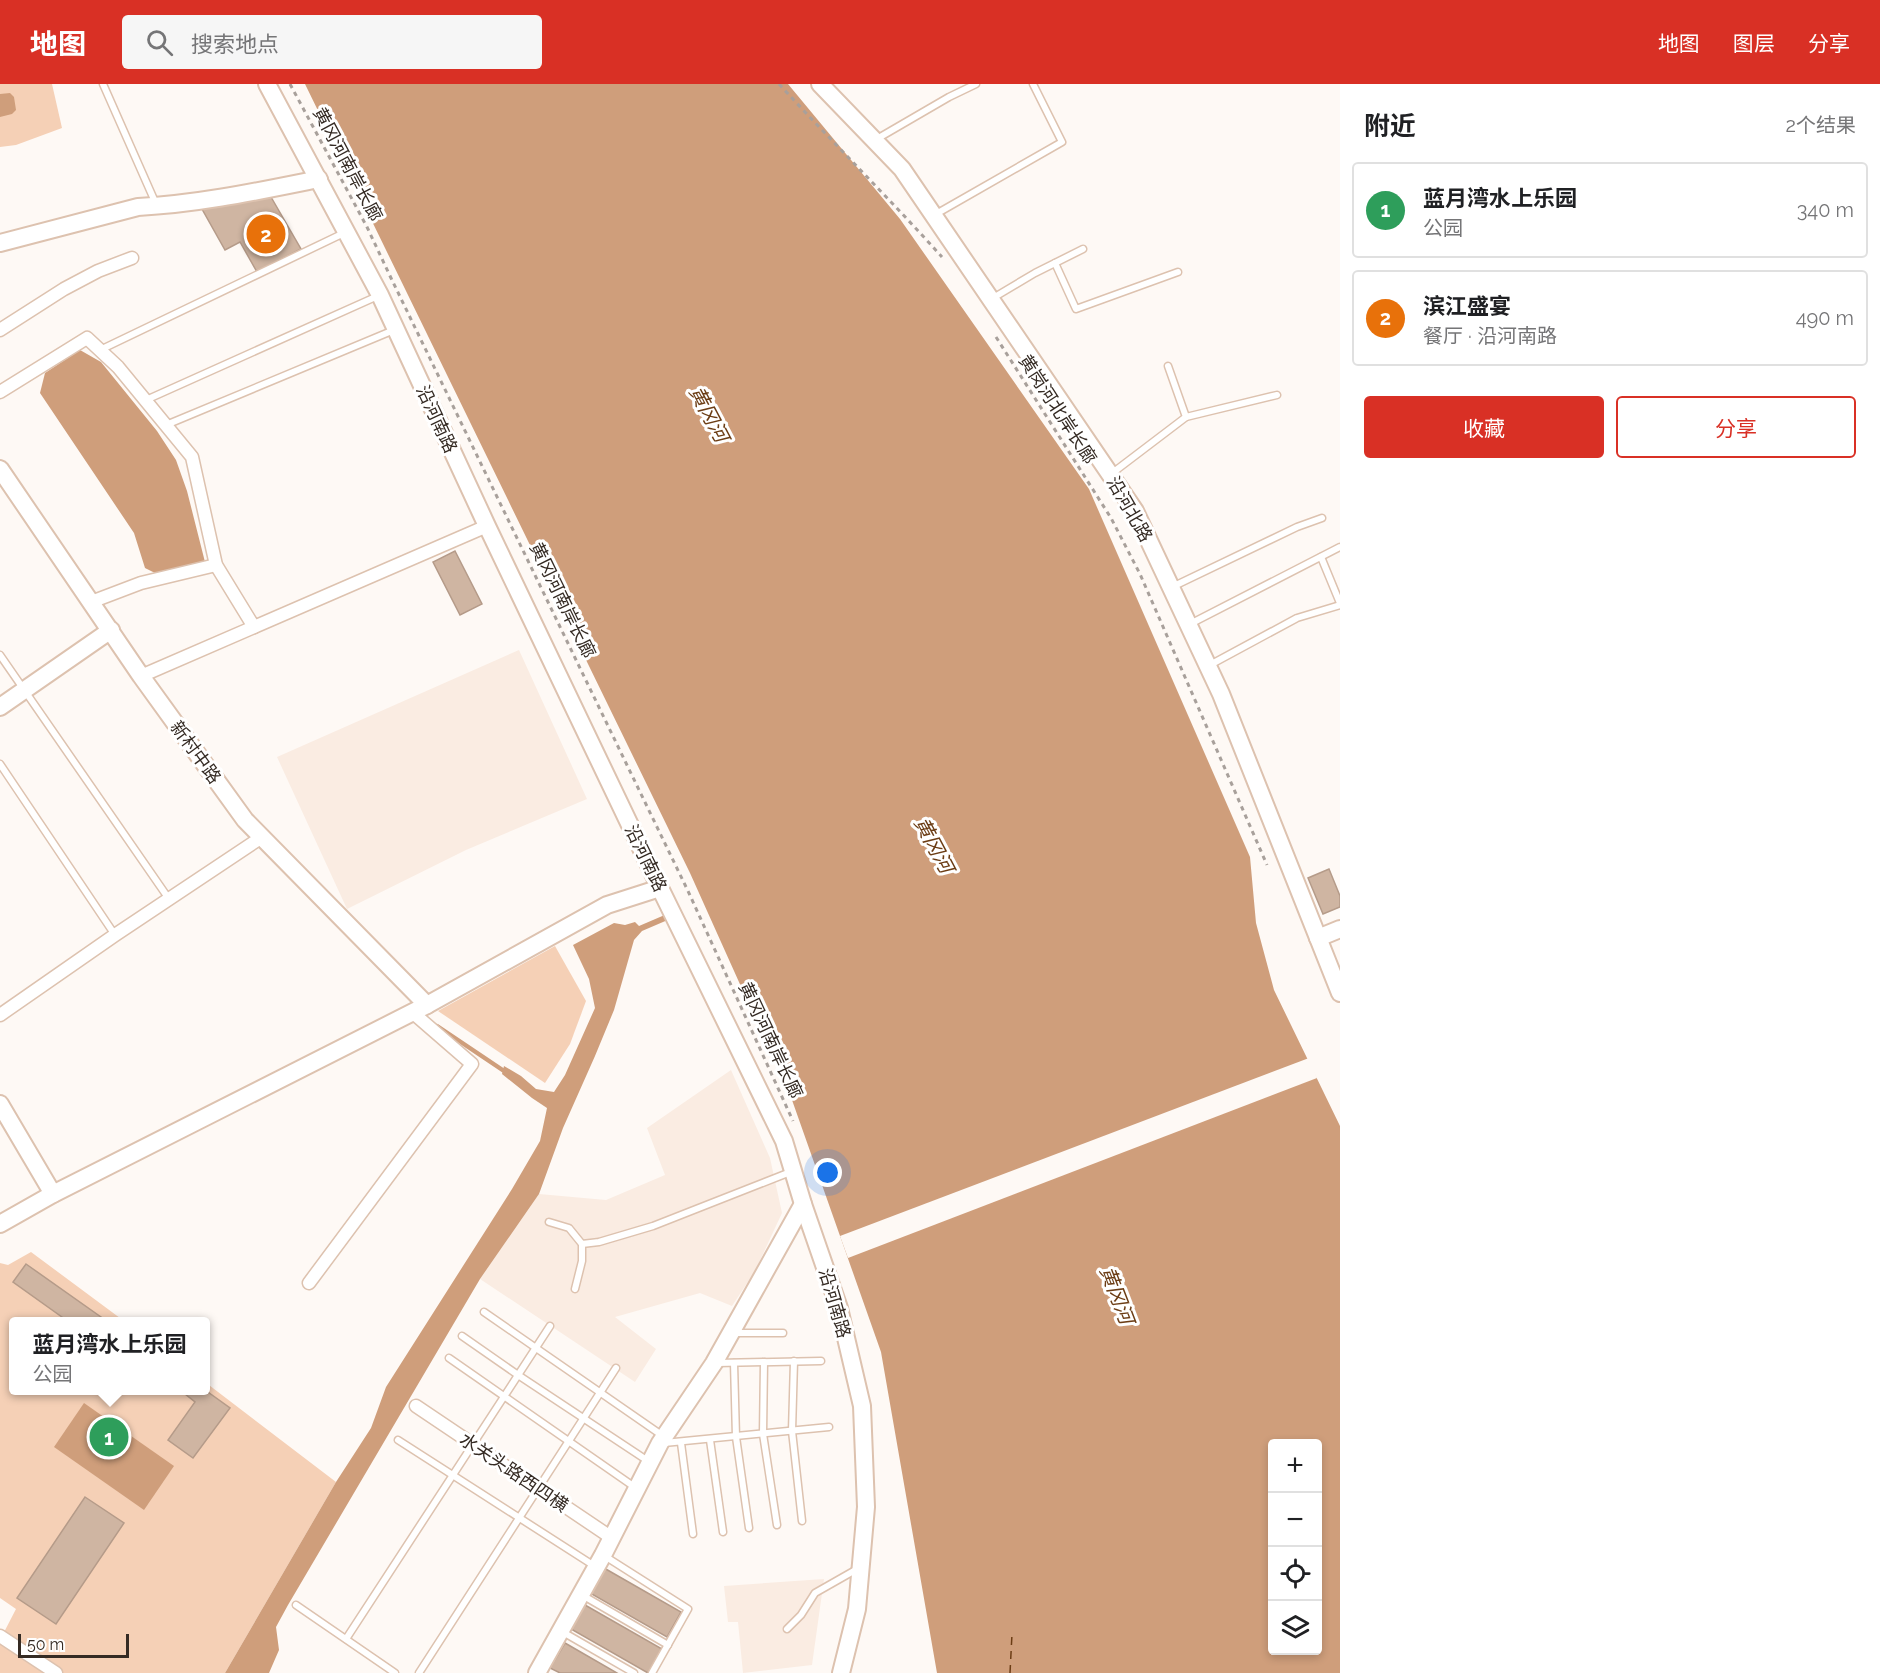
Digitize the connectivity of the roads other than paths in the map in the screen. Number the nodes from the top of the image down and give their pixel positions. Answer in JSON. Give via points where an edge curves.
{"nodes":[{"id":1,"x":103,"y":84,"type":"edge"},
{"id":2,"x":267,"y":84,"type":"edge"},
{"id":3,"x":820,"y":84,"type":"edge"},
{"id":4,"x":976,"y":84,"type":"edge"},
{"id":5,"x":1033,"y":84,"type":"edge"},
{"id":6,"x":874,"y":140,"type":"junction"},
{"id":7,"x":319,"y":179,"type":"junction"},
{"id":8,"x":157,"y":206,"type":"junction"},
{"id":9,"x":934,"y":216,"type":"junction"},
{"id":10,"x":347,"y":231,"type":"junction"},
{"id":11,"x":0,"y":243,"type":"edge"},
{"id":12,"x":1083,"y":249,"type":"dead end"},
{"id":13,"x":132,"y":258,"type":"dead end"},
{"id":14,"x":1055,"y":263,"type":"junction"},
{"id":15,"x":1178,"y":272,"type":"dead end"},
{"id":16,"x":380,"y":295,"type":"junction"},
{"id":17,"x":990,"y":300,"type":"junction"},
{"id":18,"x":395,"y":329,"type":"junction"},
{"id":19,"x":0,"y":330,"type":"edge"},
{"id":20,"x":100,"y":350,"type":"junction"},
{"id":21,"x":1168,"y":366,"type":"dead end"},
{"id":22,"x":0,"y":392,"type":"edge"},
{"id":23,"x":1277,"y":395,"type":"dead end"},
{"id":24,"x":145,"y":401,"type":"junction"},
{"id":25,"x":1186,"y":417,"type":"junction"},
{"id":26,"x":165,"y":425,"type":"junction"},
{"id":27,"x":0,"y":469,"type":"edge"},
{"id":28,"x":1111,"y":474,"type":"junction"},
{"id":29,"x":1322,"y":518,"type":"dead end"},
{"id":30,"x":487,"y":526,"type":"junction"},
{"id":31,"x":1340,"y":547,"type":"edge"},
{"id":32,"x":1321,"y":557,"type":"junction"},
{"id":33,"x":216,"y":565,"type":"junction"},
{"id":34,"x":1172,"y":587,"type":"junction"},
{"id":35,"x":91,"y":602,"type":"junction"},
{"id":36,"x":1340,"y":604,"type":"edge"},
{"id":37,"x":1189,"y":625,"type":"junction"},
{"id":38,"x":254,"y":627,"type":"junction"},
{"id":39,"x":111,"y":630,"type":"junction"},
{"id":40,"x":0,"y":656,"type":"edge"},
{"id":41,"x":1208,"y":666,"type":"junction"},
{"id":42,"x":141,"y":676,"type":"junction"},
{"id":43,"x":24,"y":691,"type":"junction"},
{"id":44,"x":0,"y":707,"type":"edge"},
{"id":45,"x":0,"y":764,"type":"edge"},
{"id":46,"x":262,"y":837,"type":"junction"},
{"id":47,"x":660,"y":888,"type":"junction"},
{"id":48,"x":169,"y":899,"type":"junction"},
{"id":49,"x":1340,"y":929,"type":"edge"},
{"id":50,"x":115,"y":935,"type":"junction"},
{"id":51,"x":1318,"y":938,"type":"junction"},
{"id":52,"x":1340,"y":993,"type":"edge"},
{"id":53,"x":420,"y":1009,"type":"junction"},
{"id":54,"x":0,"y":1015,"type":"edge"},
{"id":55,"x":0,"y":1104,"type":"edge"},
{"id":56,"x":793,"y":1171,"type":"junction"},
{"id":57,"x":53,"y":1194,"type":"junction"},
{"id":58,"x":803,"y":1204,"type":"junction"},
{"id":59,"x":549,"y":1222,"type":"dead end"},
{"id":60,"x":0,"y":1224,"type":"edge"},
{"id":61,"x":582,"y":1244,"type":"junction"},
{"id":62,"x":309,"y":1283,"type":"dead end"},
{"id":63,"x":575,"y":1289,"type":"dead end"},
{"id":64,"x":484,"y":1312,"type":"dead end"},
{"id":65,"x":550,"y":1326,"type":"dead end"},
{"id":66,"x":783,"y":1333,"type":"dead end"},
{"id":67,"x":730,"y":1334,"type":"junction"},
{"id":68,"x":462,"y":1336,"type":"dead end"},
{"id":69,"x":536,"y":1348,"type":"junction"},
{"id":70,"x":449,"y":1358,"type":"dead end"},
{"id":71,"x":794,"y":1361,"type":"junction"},
{"id":72,"x":821,"y":1361,"type":"dead end"},
{"id":73,"x":764,"y":1362,"type":"junction"},
{"id":74,"x":714,"y":1363,"type":"junction"},
{"id":75,"x":734,"y":1363,"type":"junction"},
{"id":76,"x":615,"y":1368,"type":"dead end"},
{"id":77,"x":518,"y":1375,"type":"junction"},
{"id":78,"x":600,"y":1392,"type":"junction"},
{"id":79,"x":504,"y":1396,"type":"junction"},
{"id":80,"x":416,"y":1406,"type":"dead end"},
{"id":81,"x":583,"y":1418,"type":"junction"},
{"id":82,"x":829,"y":1427,"type":"dead end"},
{"id":83,"x":792,"y":1431,"type":"junction"},
{"id":84,"x":763,"y":1434,"type":"junction"},
{"id":85,"x":736,"y":1437,"type":"junction"},
{"id":86,"x":398,"y":1440,"type":"dead end"},
{"id":87,"x":662,"y":1440,"type":"junction"},
{"id":88,"x":710,"y":1440,"type":"junction"},
{"id":89,"x":568,"y":1441,"type":"junction"},
{"id":90,"x":681,"y":1443,"type":"junction"},
{"id":91,"x":473,"y":1445,"type":"junction"},
{"id":92,"x":650,"y":1463,"type":"junction"},
{"id":93,"x":453,"y":1475,"type":"junction"},
{"id":94,"x":538,"y":1489,"type":"junction"},
{"id":95,"x":637,"y":1489,"type":"junction"},
{"id":96,"x":519,"y":1517,"type":"junction"},
{"id":97,"x":802,"y":1521,"type":"dead end"},
{"id":98,"x":777,"y":1525,"type":"dead end"},
{"id":99,"x":749,"y":1528,"type":"dead end"},
{"id":100,"x":723,"y":1532,"type":"dead end"},
{"id":101,"x":693,"y":1534,"type":"dead end"},
{"id":102,"x":612,"y":1538,"type":"junction"},
{"id":103,"x":600,"y":1561,"type":"junction"},
{"id":104,"x":860,"y":1568,"type":"junction"},
{"id":105,"x":581,"y":1594,"type":"junction"},
{"id":106,"x":296,"y":1605,"type":"dead end"},
{"id":107,"x":787,"y":1629,"type":"dead end"},
{"id":108,"x":561,"y":1631,"type":"junction"},
{"id":109,"x":0,"y":1636,"type":"edge"},
{"id":110,"x":346,"y":1639,"type":"junction"},
{"id":111,"x":668,"y":1646,"type":"junction"},
{"id":112,"x":543,"y":1671,"type":"edge"},
{"id":113,"x":56,"y":1673,"type":"edge"},
{"id":114,"x":395,"y":1673,"type":"edge"},
{"id":115,"x":419,"y":1673,"type":"edge"},
{"id":116,"x":634,"y":1673,"type":"edge"},
{"id":117,"x":652,"y":1673,"type":"edge"},
{"id":118,"x":841,"y":1673,"type":"edge"}],
"edges":[{"from":1,"to":8,"type":"lane"},
{"from":2,"to":7,"type":"street","name":"沿河南路"},
{"from":3,"to":6,"type":"street","name":"沿河北路"},
{"from":4,"to":6,"type":"lane"},
{"from":5,"to":9,"type":"lane","via":[[1062,142]]},
{"from":6,"to":9,"type":"street","name":"沿河北路","via":[[902,169]]},
{"from":7,"to":8,"type":"street"},
{"from":7,"to":10,"type":"street","name":"沿河南路"},
{"from":8,"to":11,"type":"street","via":[[138,207]]},
{"from":9,"to":17,"type":"street","name":"沿河北路"},
{"from":10,"to":16,"type":"street","name":"沿河南路"},
{"from":10,"to":20,"type":"lane"},
{"from":12,"to":14,"type":"lane"},
{"from":13,"to":19,"type":"street","via":[[98,270]]},
{"from":14,"to":15,"type":"lane","via":[[1076,309]]},
{"from":14,"to":17,"type":"lane"},
{"from":16,"to":18,"type":"street","name":"沿河南路"},
{"from":16,"to":24,"type":"lane"},
{"from":17,"to":28,"type":"street","name":"沿河北路"},
{"from":18,"to":26,"type":"lane"},
{"from":18,"to":30,"type":"street","name":"沿河南路"},
{"from":20,"to":22,"type":"street","via":[[87,338]]},
{"from":20,"to":24,"type":"street"},
{"from":21,"to":25,"type":"lane"},
{"from":23,"to":25,"type":"lane"},
{"from":24,"to":26,"type":"street"},
{"from":25,"to":28,"type":"lane"},
{"from":26,"to":33,"type":"street","via":[[192,457]]},
{"from":27,"to":35,"type":"street","name":"新村中路"},
{"from":28,"to":34,"type":"street","name":"沿河北路","via":[[1135,511]]},
{"from":29,"to":34,"type":"lane"},
{"from":30,"to":38,"type":"street"},
{"from":30,"to":47,"type":"street","name":"沿河南路"},
{"from":31,"to":32,"type":"lane"},
{"from":32,"to":36,"type":"lane"},
{"from":32,"to":37,"type":"lane"},
{"from":33,"to":35,"type":"street","via":[[141,583]]},
{"from":33,"to":38,"type":"street"},
{"from":34,"to":37,"type":"street","name":"沿河北路"},
{"from":35,"to":39,"type":"street","name":"新村中路"},
{"from":36,"to":41,"type":"lane","via":[[1297,618]]},
{"from":37,"to":41,"type":"street","name":"沿河北路"},
{"from":38,"to":42,"type":"street"},
{"from":39,"to":42,"type":"street","name":"新村中路"},
{"from":39,"to":43,"type":"street"},
{"from":40,"to":43,"type":"lane"},
{"from":41,"to":51,"type":"street","name":"沿河北路"},
{"from":42,"to":46,"type":"street","name":"新村中路","via":[[245,820]]},
{"from":43,"to":44,"type":"street"},
{"from":43,"to":48,"type":"lane"},
{"from":45,"to":50,"type":"lane"},
{"from":46,"to":48,"type":"street"},
{"from":46,"to":53,"type":"street","name":"新村中路"},
{"from":47,"to":53,"type":"street","via":[[608,905]]},
{"from":47,"to":56,"type":"street","name":"沿河南路","via":[[784,1141]]},
{"from":48,"to":50,"type":"street"},
{"from":49,"to":51,"type":"street"},
{"from":50,"to":54,"type":"street"},
{"from":51,"to":52,"type":"street","name":"沿河北路"},
{"from":53,"to":57,"type":"street"},
{"from":53,"to":62,"type":"street","via":[[472,1064]]},
{"from":55,"to":57,"type":"street"},
{"from":56,"to":58,"type":"street","name":"沿河南路"},
{"from":56,"to":61,"type":"lane","via":[[653,1226]]},
{"from":57,"to":60,"type":"street"},
{"from":58,"to":67,"type":"street"},
{"from":58,"to":104,"type":"street","name":"沿河南路","via":[[840,1308],[862,1406],[866,1507]]},
{"from":59,"to":61,"type":"lane","via":[[570,1228]]},
{"from":61,"to":63,"type":"lane"},
{"from":64,"to":69,"type":"lane"},
{"from":65,"to":69,"type":"lane"},
{"from":66,"to":67,"type":"lane"},
{"from":67,"to":74,"type":"street"},
{"from":68,"to":77,"type":"lane"},
{"from":69,"to":77,"type":"lane"},
{"from":69,"to":78,"type":"lane"},
{"from":70,"to":79,"type":"lane"},
{"from":71,"to":72,"type":"lane"},
{"from":71,"to":73,"type":"lane"},
{"from":71,"to":83,"type":"lane"},
{"from":73,"to":75,"type":"lane"},
{"from":73,"to":84,"type":"lane"},
{"from":74,"to":75,"type":"lane"},
{"from":74,"to":87,"type":"street"},
{"from":75,"to":85,"type":"lane"},
{"from":76,"to":78,"type":"lane"},
{"from":77,"to":79,"type":"lane"},
{"from":77,"to":81,"type":"lane"},
{"from":78,"to":81,"type":"lane"},
{"from":78,"to":87,"type":"lane"},
{"from":79,"to":89,"type":"lane"},
{"from":79,"to":91,"type":"lane"},
{"from":80,"to":91,"type":"street","name":"水关头路西四横"},
{"from":81,"to":89,"type":"lane"},
{"from":81,"to":92,"type":"lane"},
{"from":82,"to":83,"type":"lane"},
{"from":83,"to":84,"type":"lane"},
{"from":83,"to":97,"type":"lane"},
{"from":84,"to":85,"type":"lane"},
{"from":84,"to":98,"type":"lane"},
{"from":85,"to":88,"type":"lane"},
{"from":85,"to":99,"type":"lane"},
{"from":86,"to":93,"type":"lane"},
{"from":87,"to":90,"type":"lane"},
{"from":87,"to":92,"type":"street"},
{"from":88,"to":90,"type":"lane"},
{"from":88,"to":100,"type":"lane"},
{"from":89,"to":94,"type":"lane"},
{"from":89,"to":95,"type":"lane"},
{"from":90,"to":101,"type":"lane"},
{"from":91,"to":93,"type":"lane"},
{"from":91,"to":94,"type":"street","name":"水关头路西四横"},
{"from":92,"to":95,"type":"street"},
{"from":93,"to":96,"type":"lane"},
{"from":93,"to":110,"type":"lane"},
{"from":94,"to":96,"type":"lane"},
{"from":94,"to":102,"type":"street","name":"水关头路西四横"},
{"from":95,"to":102,"type":"street"},
{"from":96,"to":103,"type":"lane"},
{"from":96,"to":115,"type":"lane"},
{"from":102,"to":103,"type":"street"},
{"from":103,"to":105,"type":"street"},
{"from":103,"to":111,"type":"lane","via":[[688,1609]]},
{"from":104,"to":107,"type":"lane","via":[[815,1593]]},
{"from":104,"to":118,"type":"street","name":"沿河南路","via":[[857,1609]]},
{"from":105,"to":108,"type":"street"},
{"from":105,"to":111,"type":"lane"},
{"from":106,"to":110,"type":"lane"},
{"from":108,"to":112,"type":"street"},
{"from":108,"to":116,"type":"lane"},
{"from":109,"to":113,"type":"street"},
{"from":110,"to":114,"type":"lane"},
{"from":111,"to":117,"type":"lane"}]}
